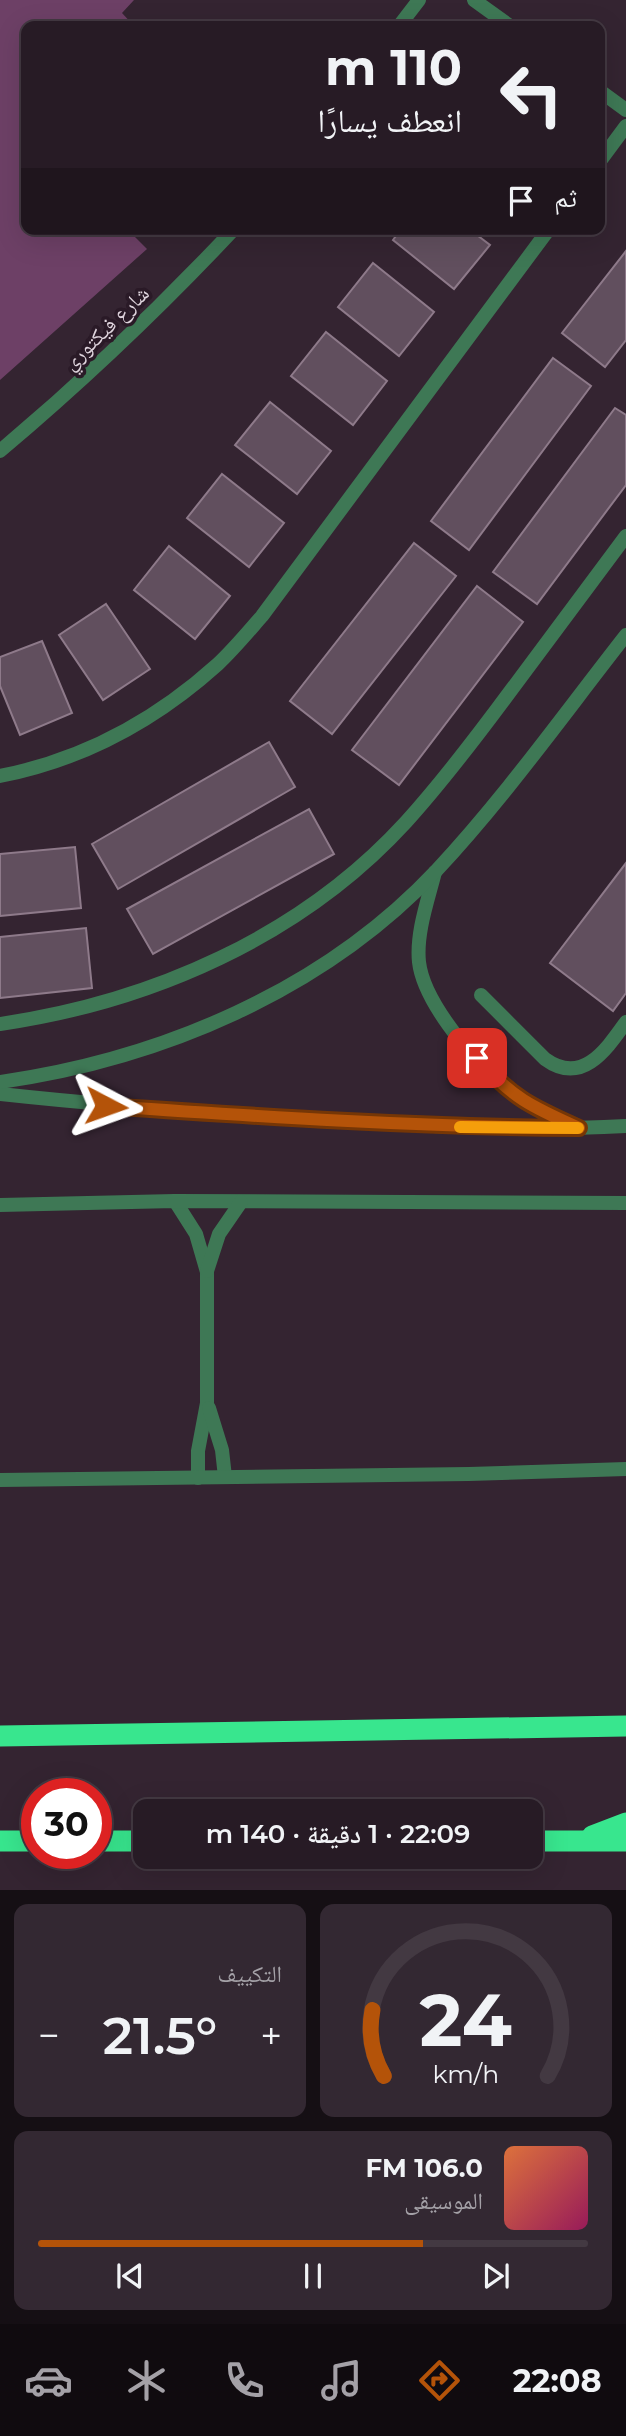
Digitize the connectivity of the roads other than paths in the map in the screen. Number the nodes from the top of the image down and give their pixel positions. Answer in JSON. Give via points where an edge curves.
{"nodes":[{"id":1,"x":419,"y":0,"type":"edge"},
{"id":2,"x":474,"y":0,"type":"edge"},
{"id":3,"x":403,"y":21,"type":"edge"},
{"id":4,"x":503,"y":21,"type":"edge"},
{"id":5,"x":605,"y":95,"type":"edge"},
{"id":6,"x":626,"y":110,"type":"edge"},
{"id":7,"x":626,"y":126,"type":"edge"},
{"id":8,"x":605,"y":154,"type":"edge"},
{"id":9,"x":228,"y":235,"type":"edge"},
{"id":10,"x":545,"y":235,"type":"edge"},
{"id":11,"x":0,"y":451,"type":"edge"},
{"id":12,"x":626,"y":536,"type":"edge"},
{"id":13,"x":626,"y":635,"type":"edge"},
{"id":14,"x":0,"y":776,"type":"edge"},
{"id":15,"x":435,"y":872,"type":"junction"},
{"id":16,"x":481,"y":995,"type":"dead end"},
{"id":17,"x":626,"y":1022,"type":"edge"},
{"id":18,"x":0,"y":1024,"type":"edge"},
{"id":19,"x":0,"y":1082,"type":"edge"},
{"id":20,"x":0,"y":1094,"type":"edge"},
{"id":21,"x":626,"y":1126,"type":"edge"},
{"id":22,"x":579,"y":1128,"type":"junction"},
{"id":23,"x":174,"y":1201,"type":"junction"},
{"id":24,"x":241,"y":1202,"type":"junction"},
{"id":25,"x":626,"y":1203,"type":"edge"},
{"id":26,"x":0,"y":1205,"type":"edge"},
{"id":27,"x":207,"y":1272,"type":"junction"},
{"id":28,"x":207,"y":1403,"type":"junction"},
{"id":29,"x":626,"y":1468,"type":"edge"},
{"id":30,"x":198,"y":1478,"type":"junction"},
{"id":31,"x":225,"y":1478,"type":"junction"},
{"id":32,"x":0,"y":1480,"type":"edge"},
{"id":33,"x":626,"y":1727,"type":"edge"},
{"id":34,"x":0,"y":1736,"type":"edge"},
{"id":35,"x":626,"y":1823,"type":"edge"},
{"id":36,"x":0,"y":1840,"type":"edge"},
{"id":37,"x":21,"y":1841,"type":"edge"},
{"id":38,"x":112,"y":1841,"type":"edge"},
{"id":39,"x":133,"y":1841,"type":"edge"},
{"id":40,"x":543,"y":1841,"type":"edge"},
{"id":41,"x":579,"y":1841,"type":"junction"},
{"id":42,"x":626,"y":1841,"type":"edge"}],
"edges":[{"from":1,"to":3,"type":"street"},
{"from":2,"to":4,"type":"street"},
{"from":5,"to":6,"type":"street"},
{"from":7,"to":8,"type":"street"},
{"from":9,"to":11,"type":"street","name":"شارع فيكتوري","via":[[152,315]]},
{"from":10,"to":14,"type":"street","via":[[262,616],[220,662],[130,729],[78,754]]},
{"from":12,"to":18,"type":"street","via":[[453,768],[404,824],[348,876],[287,921],[174,979],[77,1011]]},
{"from":13,"to":15,"type":"street"},
{"from":15,"to":19,"type":"street","via":[[356,940],[245,1009],[122,1057]]},
{"from":15,"to":22,"type":"street","via":[[418,947],[422,979],[436,1009],[513,1095]]},
{"from":16,"to":17,"type":"street","via":[[545,1059],[565,1068],[586,1066]]},
{"from":20,"to":22,"type":"street","via":[[336,1122]]},
{"from":21,"to":22,"type":"street"},
{"from":23,"to":24,"type":"street"},
{"from":23,"to":26,"type":"street"},
{"from":23,"to":27,"type":"street","via":[[196,1234]]},
{"from":24,"to":25,"type":"street"},
{"from":24,"to":27,"type":"street","via":[[219,1234]]},
{"from":27,"to":28,"type":"street"},
{"from":28,"to":30,"type":"street"},
{"from":28,"to":31,"type":"street","via":[[222,1450]]},
{"from":29,"to":31,"type":"street"},
{"from":30,"to":31,"type":"street"},
{"from":30,"to":32,"type":"street"},
{"from":33,"to":34,"type":"highway"},
{"from":35,"to":41,"type":"highway"},
{"from":36,"to":37,"type":"highway"},
{"from":38,"to":39,"type":"highway"},
{"from":40,"to":41,"type":"highway"},
{"from":41,"to":42,"type":"highway"}]}
